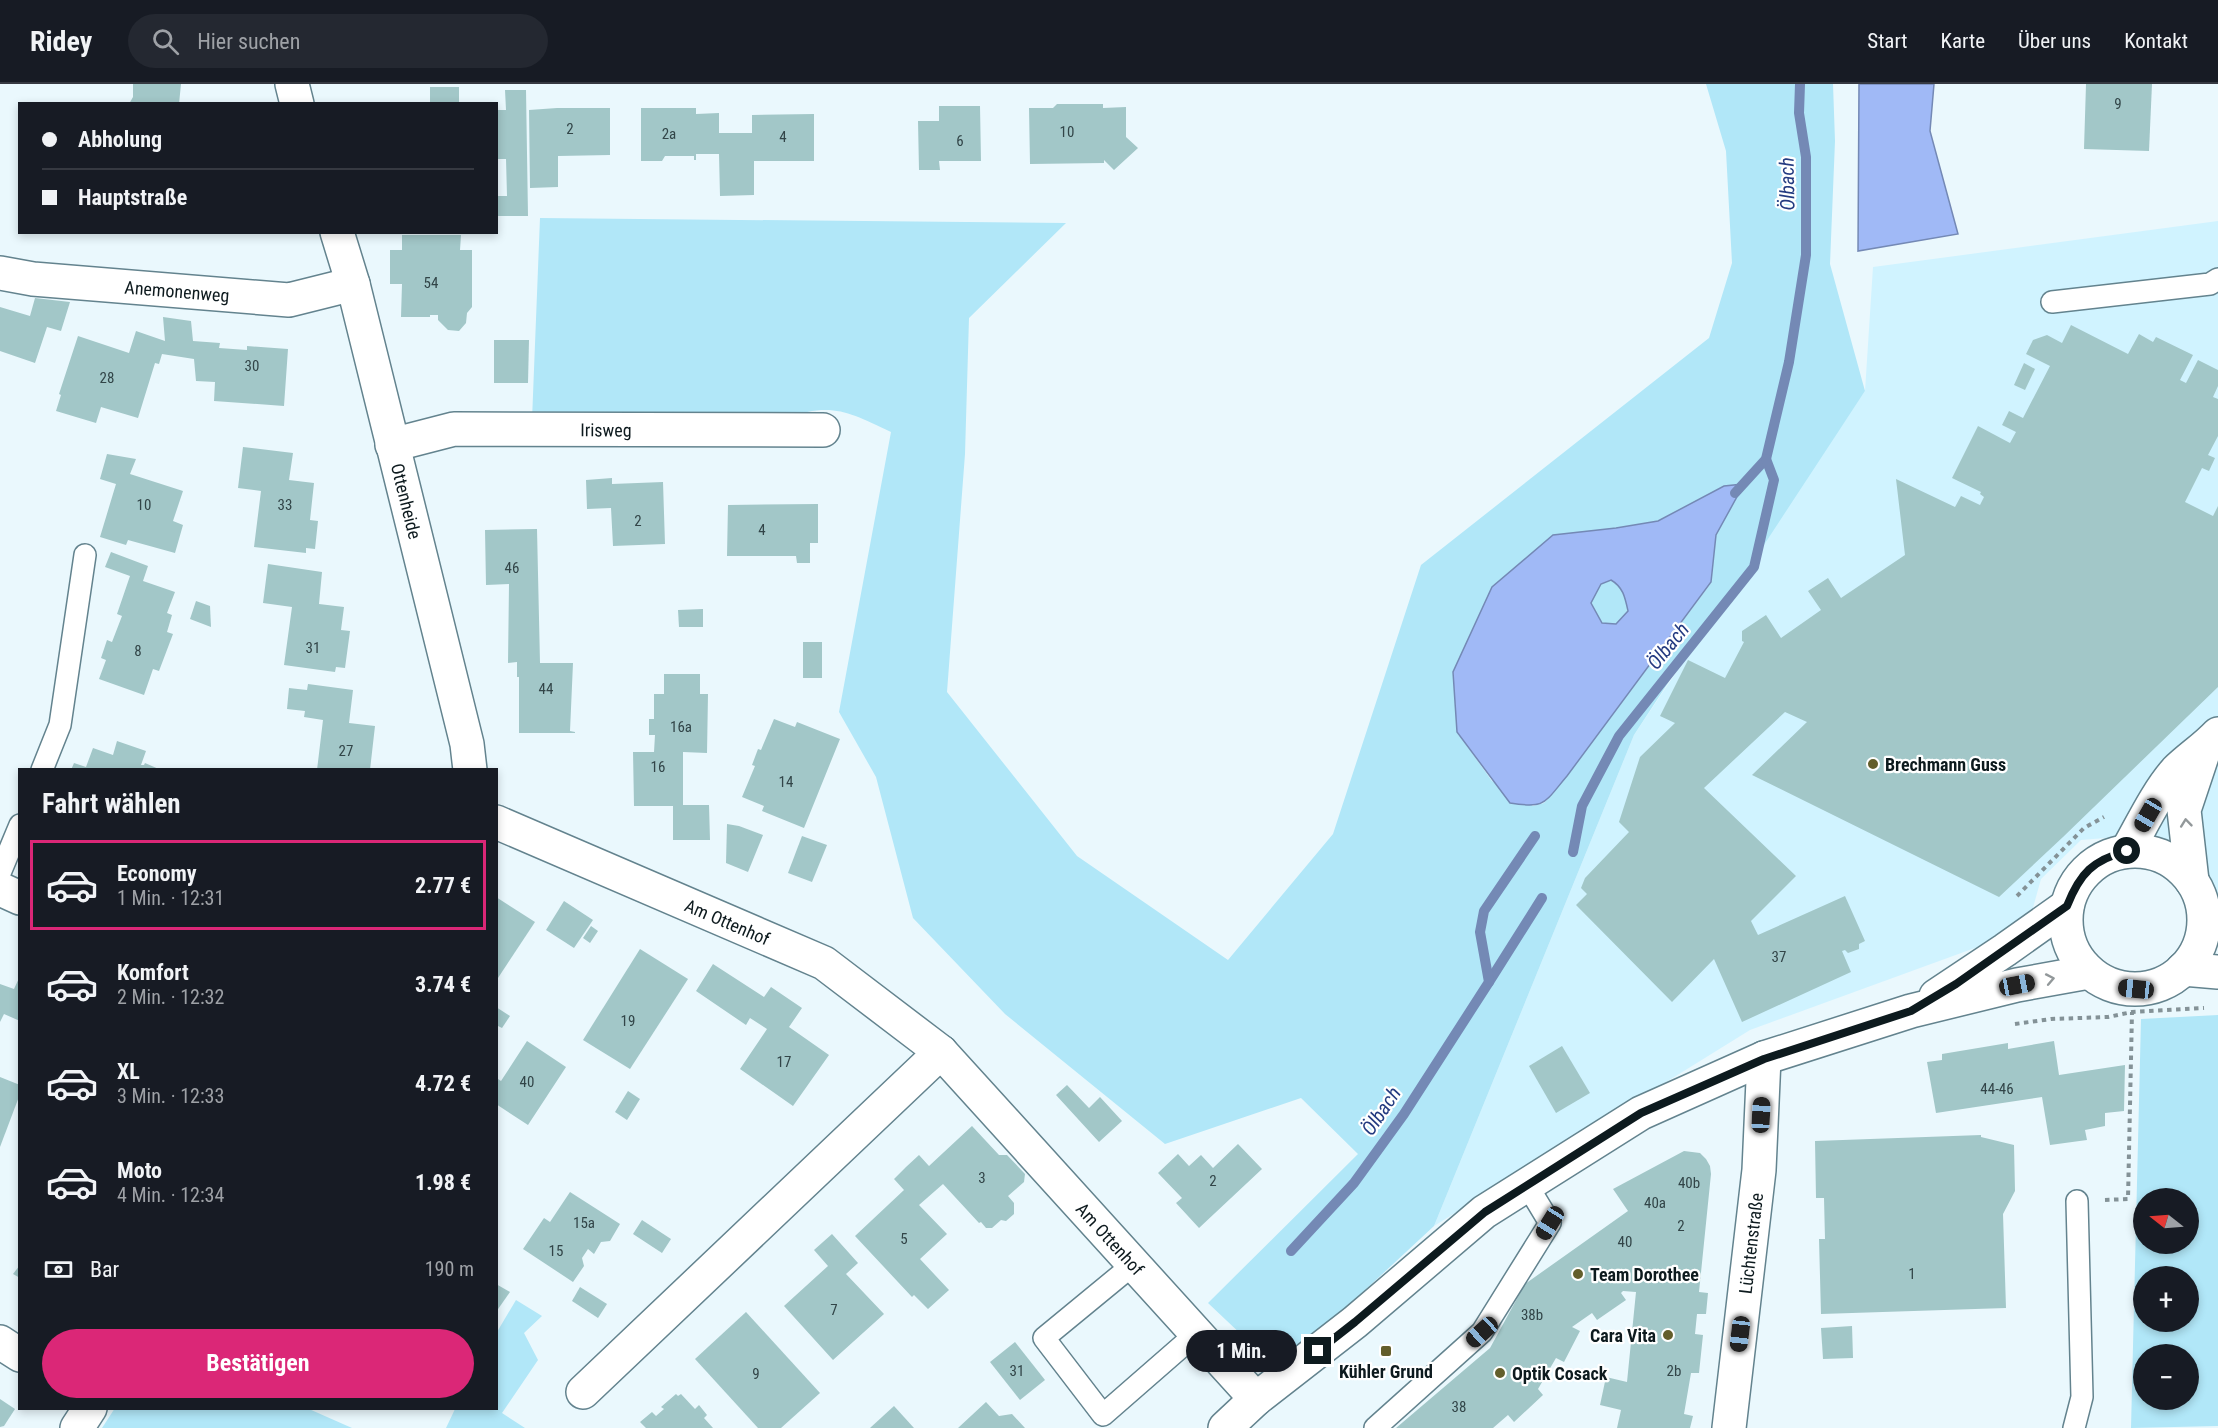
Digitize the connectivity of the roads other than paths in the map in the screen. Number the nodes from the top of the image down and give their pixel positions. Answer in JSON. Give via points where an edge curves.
{"nodes":[{"id":1,"x":338,"y":234,"type":"edge"},
{"id":2,"x":0,"y":273,"type":"edge"},
{"id":3,"x":2218,"y":279,"type":"edge"},
{"id":4,"x":353,"y":284,"type":"junction"},
{"id":5,"x":2052,"y":302,"type":"dead end"},
{"id":6,"x":823,"y":430,"type":"dead end"},
{"id":7,"x":392,"y":446,"type":"junction"},
{"id":8,"x":85,"y":555,"type":"dead end"},
{"id":9,"x":2211,"y":741,"type":"edge"},
{"id":10,"x":43,"y":768,"type":"edge"},
{"id":11,"x":470,"y":768,"type":"edge"},
{"id":12,"x":498,"y":823,"type":"edge"},
{"id":13,"x":18,"y":830,"type":"edge"},
{"id":14,"x":2127,"y":851,"type":"junction"},
{"id":15,"x":0,"y":873,"type":"edge"},
{"id":16,"x":2192,"y":881,"type":"junction"},
{"id":17,"x":0,"y":889,"type":"edge"},
{"id":18,"x":18,"y":897,"type":"edge"},
{"id":19,"x":2067,"y":906,"type":"junction"},
{"id":20,"x":2211,"y":914,"type":"edge"},
{"id":21,"x":2183,"y":969,"type":"junction"},
{"id":22,"x":2089,"y":972,"type":"junction"},
{"id":23,"x":2218,"y":972,"type":"edge"},
{"id":24,"x":1911,"y":1011,"type":"junction"},
{"id":25,"x":941,"y":1052,"type":"junction"},
{"id":26,"x":1764,"y":1059,"type":"junction"},
{"id":27,"x":1527,"y":1185,"type":"junction"},
{"id":28,"x":2077,"y":1201,"type":"road end"},
{"id":29,"x":1134,"y":1264,"type":"junction"},
{"id":30,"x":1197,"y":1333,"type":"junction"},
{"id":31,"x":0,"y":1342,"type":"edge"},
{"id":32,"x":18,"y":1354,"type":"edge"},
{"id":33,"x":583,"y":1392,"type":"dead end"},
{"id":34,"x":89,"y":1410,"type":"edge"},
{"id":35,"x":1243,"y":1417,"type":"edge"},
{"id":36,"x":77,"y":1428,"type":"edge"},
{"id":37,"x":1375,"y":1428,"type":"edge"},
{"id":38,"x":1729,"y":1428,"type":"edge"},
{"id":39,"x":2074,"y":1428,"type":"edge"}],
"edges":[{"from":1,"to":4,"type":"street","name":"Ottenheide"},
{"from":2,"to":4,"type":"street","name":"Anemonenweg","via":[[288,300]]},
{"from":3,"to":5,"type":"lane","via":[[2210,284]]},
{"from":4,"to":7,"type":"street","name":"Ottenheide"},
{"from":6,"to":7,"type":"street","name":"Irisweg","via":[[454,429]]},
{"from":7,"to":11,"type":"street","name":"Ottenheide"},
{"from":8,"to":10,"type":"lane","via":[[60,724]]},
{"from":9,"to":14,"type":"street","via":[[2176,771]]},
{"from":16,"to":9,"type":"street","one_way":true,"via":[[2184,810]]},
{"from":12,"to":25,"type":"street","name":"Am Ottenhof","via":[[824,963]]},
{"from":13,"to":15,"type":"lane"},
{"from":14,"to":16,"type":"street","via":[[2164,857]]},
{"from":14,"to":19,"type":"street","via":[[2107,857],[2089,869],[2075,885]]},
{"from":16,"to":20,"type":"street"},
{"from":17,"to":18,"type":"street"},
{"from":19,"to":22,"type":"street","via":[[2069,942]]},
{"from":19,"to":24,"type":"street"},
{"from":20,"to":21,"type":"street","via":[[2196,952]]},
{"from":21,"to":22,"type":"street","via":[[2154,987],[2136,989],[2119,988]]},
{"from":21,"to":23,"type":"street"},
{"from":24,"to":22,"type":"street","one_way":true},
{"from":24,"to":26,"type":"street"},
{"from":25,"to":29,"type":"street","name":"Am Ottenhof"},
{"from":25,"to":33,"type":"street"},
{"from":26,"to":27,"type":"street","via":[[1641,1113]]},
{"from":26,"to":38,"type":"street","name":"Lüchtenstraße","via":[[1758,1170]]},
{"from":27,"to":35,"type":"street","via":[[1485,1212]]},
{"from":27,"to":37,"type":"lane","via":[[1550,1223],[1482,1332]]},
{"from":28,"to":39,"type":"lane","via":[[2082,1397]]},
{"from":29,"to":30,"type":"street","name":"Am Ottenhof"},
{"from":29,"to":30,"type":"lane","via":[[1044,1338],[1103,1415]]},
{"from":30,"to":35,"type":"street","name":"Am Ottenhof"},
{"from":31,"to":32,"type":"street"},
{"from":34,"to":36,"type":"street"}]}
